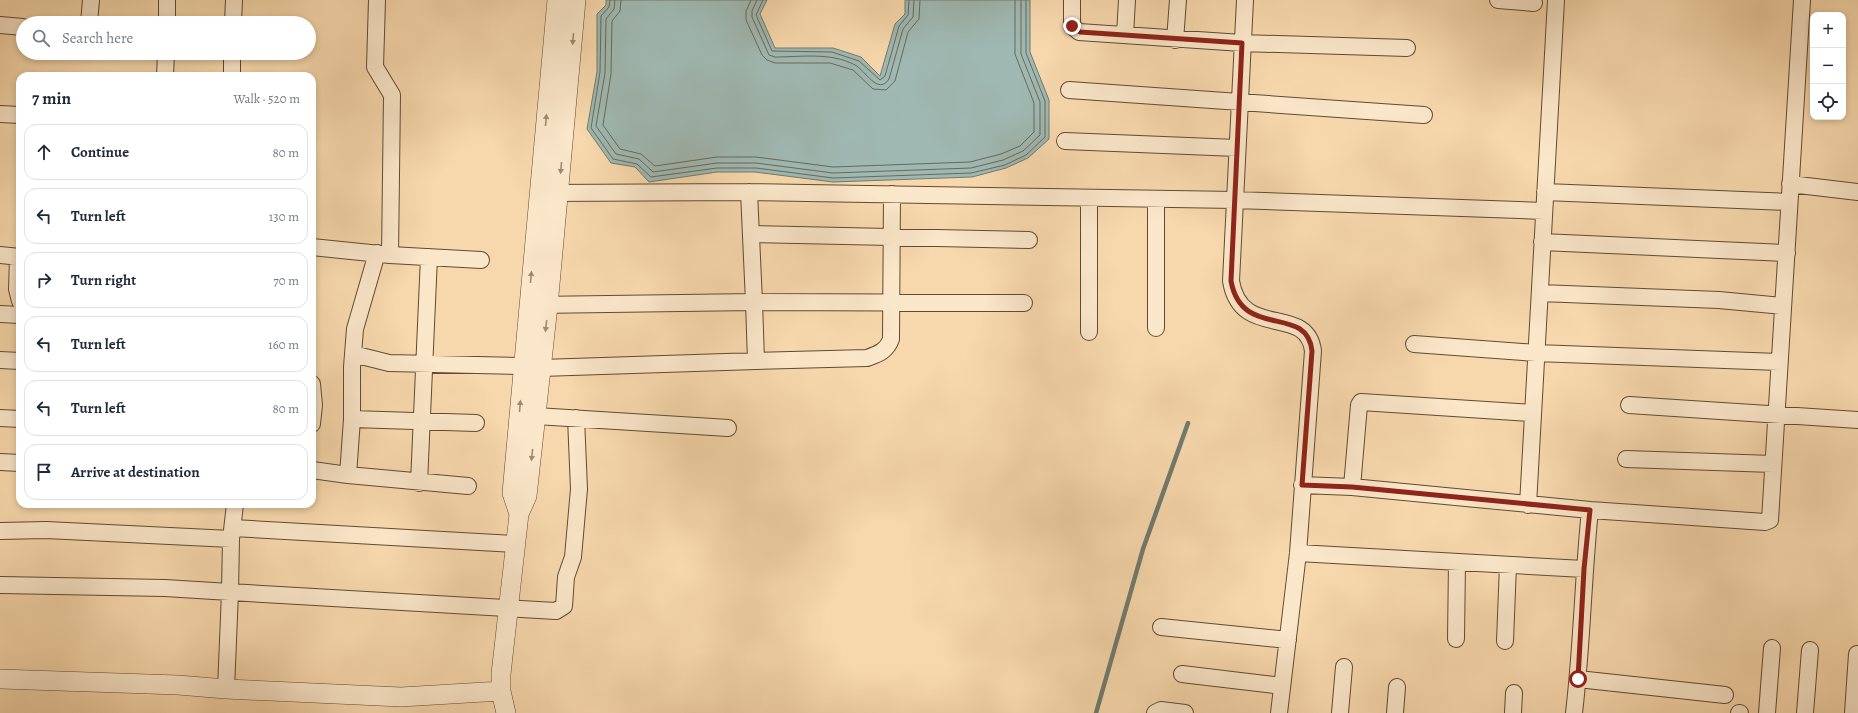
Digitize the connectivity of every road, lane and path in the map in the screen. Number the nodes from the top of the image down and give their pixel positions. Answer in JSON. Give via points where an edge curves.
{"nodes":[{"id":1,"x":91,"y":0,"type":"edge"},
{"id":2,"x":167,"y":0,"type":"edge"},
{"id":3,"x":234,"y":0,"type":"edge"},
{"id":4,"x":377,"y":0,"type":"edge"},
{"id":5,"x":557,"y":0,"type":"edge"},
{"id":6,"x":576,"y":0,"type":"edge"},
{"id":7,"x":1072,"y":0,"type":"edge"},
{"id":8,"x":1127,"y":0,"type":"edge"},
{"id":9,"x":1178,"y":0,"type":"edge"},
{"id":10,"x":1245,"y":0,"type":"edge"},
{"id":11,"x":1498,"y":0,"type":"edge"},
{"id":12,"x":1556,"y":0,"type":"edge"},
{"id":13,"x":1802,"y":0,"type":"edge"},
{"id":14,"x":1534,"y":3,"type":"dead end"},
{"id":15,"x":90,"y":16,"type":"edge"},
{"id":16,"x":167,"y":16,"type":"edge"},
{"id":17,"x":233,"y":16,"type":"edge"},
{"id":18,"x":0,"y":25,"type":"edge"},
{"id":19,"x":16,"y":26,"type":"edge"},
{"id":20,"x":1125,"y":35,"type":"junction"},
{"id":21,"x":1176,"y":40,"type":"junction"},
{"id":22,"x":1242,"y":43,"type":"junction"},
{"id":23,"x":1407,"y":48,"type":"dead end"},
{"id":24,"x":166,"y":60,"type":"edge"},
{"id":25,"x":232,"y":60,"type":"edge"},
{"id":26,"x":165,"y":72,"type":"edge"},
{"id":27,"x":232,"y":72,"type":"edge"},
{"id":28,"x":1069,"y":90,"type":"dead end"},
{"id":29,"x":1239,"y":102,"type":"junction"},
{"id":30,"x":0,"y":114,"type":"edge"},
{"id":31,"x":16,"y":115,"type":"edge"},
{"id":32,"x":1424,"y":115,"type":"dead end"},
{"id":33,"x":1065,"y":141,"type":"dead end"},
{"id":34,"x":1237,"y":148,"type":"junction"},
{"id":35,"x":1790,"y":184,"type":"junction"},
{"id":36,"x":539,"y":192,"type":"junction"},
{"id":37,"x":749,"y":192,"type":"junction"},
{"id":38,"x":1545,"y":192,"type":"junction"},
{"id":39,"x":1858,"y":192,"type":"edge"},
{"id":40,"x":559,"y":193,"type":"junction"},
{"id":41,"x":892,"y":194,"type":"junction"},
{"id":42,"x":1089,"y":198,"type":"junction"},
{"id":43,"x":1156,"y":199,"type":"junction"},
{"id":44,"x":1235,"y":200,"type":"junction"},
{"id":45,"x":1789,"y":202,"type":"junction"},
{"id":46,"x":1544,"y":210,"type":"junction"},
{"id":47,"x":751,"y":234,"type":"junction"},
{"id":48,"x":890,"y":238,"type":"junction"},
{"id":49,"x":1029,"y":240,"type":"dead end"},
{"id":50,"x":1542,"y":242,"type":"junction"},
{"id":51,"x":316,"y":247,"type":"edge"},
{"id":52,"x":1786,"y":253,"type":"junction"},
{"id":53,"x":384,"y":254,"type":"junction"},
{"id":54,"x":0,"y":255,"type":"edge"},
{"id":55,"x":16,"y":257,"type":"edge"},
{"id":56,"x":429,"y":257,"type":"junction"},
{"id":57,"x":481,"y":260,"type":"dead end"},
{"id":58,"x":1540,"y":293,"type":"junction"},
{"id":59,"x":754,"y":302,"type":"junction"},
{"id":60,"x":891,"y":302,"type":"junction"},
{"id":61,"x":1024,"y":303,"type":"dead end"},
{"id":62,"x":529,"y":305,"type":"junction"},
{"id":63,"x":548,"y":306,"type":"junction"},
{"id":64,"x":1783,"y":306,"type":"junction"},
{"id":65,"x":0,"y":314,"type":"edge"},
{"id":66,"x":16,"y":315,"type":"edge"},
{"id":67,"x":1156,"y":328,"type":"dead end"},
{"id":68,"x":1089,"y":332,"type":"dead end"},
{"id":69,"x":1414,"y":344,"type":"dead end"},
{"id":70,"x":1536,"y":352,"type":"junction"},
{"id":71,"x":353,"y":354,"type":"junction"},
{"id":72,"x":0,"y":360,"type":"edge"},
{"id":73,"x":16,"y":361,"type":"edge"},
{"id":74,"x":756,"y":361,"type":"junction"},
{"id":75,"x":1779,"y":362,"type":"junction"},
{"id":76,"x":423,"y":363,"type":"junction"},
{"id":77,"x":532,"y":367,"type":"junction"},
{"id":78,"x":1629,"y":405,"type":"dead end"},
{"id":79,"x":1776,"y":413,"type":"junction"},
{"id":80,"x":1532,"y":414,"type":"junction"},
{"id":81,"x":536,"y":416,"type":"junction"},
{"id":82,"x":0,"y":418,"type":"edge"},
{"id":83,"x":576,"y":418,"type":"junction"},
{"id":84,"x":16,"y":419,"type":"edge"},
{"id":85,"x":352,"y":419,"type":"junction"},
{"id":86,"x":421,"y":420,"type":"junction"},
{"id":87,"x":1858,"y":420,"type":"edge"},
{"id":88,"x":476,"y":423,"type":"dead end"},
{"id":89,"x":728,"y":428,"type":"dead end"},
{"id":90,"x":1626,"y":459,"type":"dead end"},
{"id":91,"x":0,"y":462,"type":"edge"},
{"id":92,"x":16,"y":463,"type":"edge"},
{"id":93,"x":1773,"y":464,"type":"junction"},
{"id":94,"x":316,"y":471,"type":"edge"},
{"id":95,"x":348,"y":475,"type":"junction"},
{"id":96,"x":419,"y":483,"type":"junction"},
{"id":97,"x":1302,"y":485,"type":"junction"},
{"id":98,"x":468,"y":486,"type":"dead end"},
{"id":99,"x":1352,"y":487,"type":"junction"},
{"id":100,"x":1528,"y":505,"type":"junction"},
{"id":101,"x":235,"y":508,"type":"edge"},
{"id":102,"x":1590,"y":510,"type":"junction"},
{"id":103,"x":519,"y":514,"type":"junction"},
{"id":104,"x":0,"y":531,"type":"edge"},
{"id":105,"x":232,"y":533,"type":"junction"},
{"id":106,"x":516,"y":544,"type":"junction"},
{"id":107,"x":1298,"y":553,"type":"junction"},
{"id":108,"x":1457,"y":562,"type":"junction"},
{"id":109,"x":1508,"y":565,"type":"junction"},
{"id":110,"x":1584,"y":569,"type":"junction"},
{"id":111,"x":0,"y":585,"type":"edge"},
{"id":112,"x":230,"y":592,"type":"junction"},
{"id":113,"x":509,"y":608,"type":"junction"},
{"id":114,"x":1161,"y":627,"type":"dead end"},
{"id":115,"x":1456,"y":639,"type":"dead end"},
{"id":116,"x":1288,"y":640,"type":"junction"},
{"id":117,"x":1505,"y":641,"type":"dead end"},
{"id":118,"x":1772,"y":648,"type":"dead end"},
{"id":119,"x":1810,"y":650,"type":"dead end"},
{"id":120,"x":1857,"y":654,"type":"edge"},
{"id":121,"x":1344,"y":667,"type":"dead end"},
{"id":122,"x":1182,"y":674,"type":"dead end"},
{"id":123,"x":0,"y":679,"type":"edge"},
{"id":124,"x":1578,"y":679,"type":"junction"},
{"id":125,"x":1282,"y":686,"type":"junction"},
{"id":126,"x":1397,"y":687,"type":"dead end"},
{"id":127,"x":226,"y":689,"type":"junction"},
{"id":128,"x":500,"y":691,"type":"junction"},
{"id":129,"x":1514,"y":693,"type":"dead end"},
{"id":130,"x":1725,"y":695,"type":"dead end"},
{"id":131,"x":506,"y":713,"type":"edge"},
{"id":132,"x":1155,"y":713,"type":"edge"},
{"id":133,"x":1185,"y":713,"type":"edge"},
{"id":134,"x":1279,"y":713,"type":"edge"},
{"id":135,"x":1340,"y":713,"type":"edge"},
{"id":136,"x":1395,"y":713,"type":"edge"},
{"id":137,"x":1513,"y":713,"type":"edge"},
{"id":138,"x":1574,"y":713,"type":"edge"},
{"id":139,"x":1767,"y":713,"type":"edge"},
{"id":140,"x":1805,"y":713,"type":"edge"},
{"id":141,"x":1853,"y":713,"type":"edge"}],
"edges":[{"from":1,"to":15,"type":"street"},
{"from":2,"to":16,"type":"street"},
{"from":3,"to":17,"type":"street"},
{"from":4,"to":53,"type":"street","via":[[375,67],[392,95]]},
{"from":36,"to":5,"type":"street","one_way":true},
{"from":6,"to":40,"type":"street","one_way":true},
{"from":7,"to":20,"type":"street","via":[[1071,22],[1074,30]]},
{"from":8,"to":20,"type":"street"},
{"from":9,"to":21,"type":"street"},
{"from":10,"to":22,"type":"street"},
{"from":11,"to":14,"type":"street"},
{"from":12,"to":38,"type":"street"},
{"from":13,"to":35,"type":"street"},
{"from":18,"to":19,"type":"street"},
{"from":20,"to":21,"type":"street"},
{"from":21,"to":22,"type":"street"},
{"from":22,"to":23,"type":"street"},
{"from":22,"to":29,"type":"street"},
{"from":24,"to":26,"type":"street"},
{"from":25,"to":27,"type":"street"},
{"from":28,"to":29,"type":"street"},
{"from":29,"to":32,"type":"street"},
{"from":29,"to":34,"type":"street"},
{"from":30,"to":31,"type":"street"},
{"from":33,"to":34,"type":"street"},
{"from":34,"to":44,"type":"street"},
{"from":35,"to":39,"type":"street"},
{"from":35,"to":45,"type":"street"},
{"from":36,"to":40,"type":"street"},
{"from":62,"to":36,"type":"street","one_way":true},
{"from":37,"to":40,"type":"street"},
{"from":37,"to":41,"type":"street"},
{"from":37,"to":47,"type":"street"},
{"from":38,"to":45,"type":"street"},
{"from":38,"to":46,"type":"street"},
{"from":40,"to":63,"type":"street"},
{"from":41,"to":42,"type":"street"},
{"from":41,"to":48,"type":"street"},
{"from":42,"to":43,"type":"street"},
{"from":42,"to":68,"type":"street"},
{"from":43,"to":44,"type":"street"},
{"from":43,"to":67,"type":"street"},
{"from":44,"to":46,"type":"street"},
{"from":44,"to":97,"type":"street","via":[[1231,281],[1239,303],[1258,318],[1293,325],[1308,336],[1312,343]]},
{"from":45,"to":52,"type":"street"},
{"from":46,"to":50,"type":"street"},
{"from":47,"to":48,"type":"street"},
{"from":47,"to":59,"type":"street"},
{"from":48,"to":49,"type":"street"},
{"from":48,"to":60,"type":"street"},
{"from":50,"to":52,"type":"street"},
{"from":50,"to":58,"type":"street"},
{"from":51,"to":53,"type":"street"},
{"from":52,"to":64,"type":"street"},
{"from":53,"to":56,"type":"street"},
{"from":53,"to":71,"type":"street","via":[[355,329]]},
{"from":54,"to":55,"type":"street"},
{"from":56,"to":57,"type":"street"},
{"from":56,"to":76,"type":"street"},
{"from":58,"to":64,"type":"street","via":[[1719,300]]},
{"from":58,"to":70,"type":"street"},
{"from":59,"to":60,"type":"street"},
{"from":59,"to":63,"type":"street"},
{"from":59,"to":74,"type":"street"},
{"from":60,"to":61,"type":"street"},
{"from":60,"to":74,"type":"street","via":[[891,339],[884,351],[875,355],[855,359]]},
{"from":62,"to":63,"type":"street"},
{"from":62,"to":77,"type":"street"},
{"from":63,"to":77,"type":"street","one_way":true},
{"from":64,"to":75,"type":"street"},
{"from":65,"to":66,"type":"street"},
{"from":69,"to":70,"type":"street"},
{"from":70,"to":75,"type":"street"},
{"from":70,"to":80,"type":"street"},
{"from":71,"to":76,"type":"street","via":[[389,363]]},
{"from":71,"to":85,"type":"street"},
{"from":72,"to":73,"type":"street"},
{"from":74,"to":77,"type":"street"},
{"from":75,"to":79,"type":"street"},
{"from":76,"to":77,"type":"street"},
{"from":76,"to":86,"type":"street"},
{"from":77,"to":81,"type":"street"},
{"from":103,"to":77,"type":"street","one_way":true,"via":[[512,493]]},
{"from":78,"to":79,"type":"street"},
{"from":79,"to":87,"type":"street"},
{"from":79,"to":93,"type":"street"},
{"from":80,"to":99,"type":"street","via":[[1361,402]]},
{"from":80,"to":100,"type":"street"},
{"from":81,"to":83,"type":"street"},
{"from":81,"to":103,"type":"street","one_way":true,"via":[[527,496]]},
{"from":82,"to":84,"type":"street"},
{"from":83,"to":89,"type":"street"},
{"from":83,"to":113,"type":"street","via":[[580,489],[573,557],[564,583],[564,606],[556,611]]},
{"from":85,"to":86,"type":"street"},
{"from":85,"to":95,"type":"street"},
{"from":86,"to":88,"type":"street"},
{"from":86,"to":96,"type":"street"},
{"from":90,"to":93,"type":"street"},
{"from":91,"to":92,"type":"street"},
{"from":93,"to":102,"type":"street","via":[[1768,522]]},
{"from":94,"to":95,"type":"street"},
{"from":95,"to":96,"type":"street"},
{"from":96,"to":98,"type":"street"},
{"from":97,"to":99,"type":"street"},
{"from":97,"to":107,"type":"street"},
{"from":99,"to":100,"type":"street"},
{"from":100,"to":102,"type":"street"},
{"from":101,"to":105,"type":"street"},
{"from":102,"to":110,"type":"street"},
{"from":103,"to":106,"type":"street"},
{"from":104,"to":105,"type":"street"},
{"from":105,"to":106,"type":"street"},
{"from":105,"to":112,"type":"street"},
{"from":106,"to":113,"type":"street"},
{"from":107,"to":108,"type":"street"},
{"from":107,"to":116,"type":"street"},
{"from":108,"to":109,"type":"street"},
{"from":108,"to":115,"type":"street"},
{"from":109,"to":110,"type":"street"},
{"from":109,"to":117,"type":"street"},
{"from":110,"to":124,"type":"street"},
{"from":111,"to":112,"type":"street","via":[[165,588]]},
{"from":112,"to":113,"type":"street"},
{"from":112,"to":127,"type":"street"},
{"from":113,"to":128,"type":"street"},
{"from":114,"to":116,"type":"street"},
{"from":116,"to":125,"type":"street"},
{"from":118,"to":139,"type":"street"},
{"from":119,"to":140,"type":"street"},
{"from":120,"to":141,"type":"street"},
{"from":121,"to":135,"type":"street"},
{"from":122,"to":125,"type":"street"},
{"from":123,"to":127,"type":"street"},
{"from":124,"to":130,"type":"street"},
{"from":124,"to":138,"type":"street"},
{"from":125,"to":134,"type":"street"},
{"from":126,"to":136,"type":"street"},
{"from":127,"to":128,"type":"street","via":[[401,697]]},
{"from":128,"to":131,"type":"street"},
{"from":129,"to":137,"type":"street"},
{"from":132,"to":133,"type":"street","via":[[1161,710]]}]}
